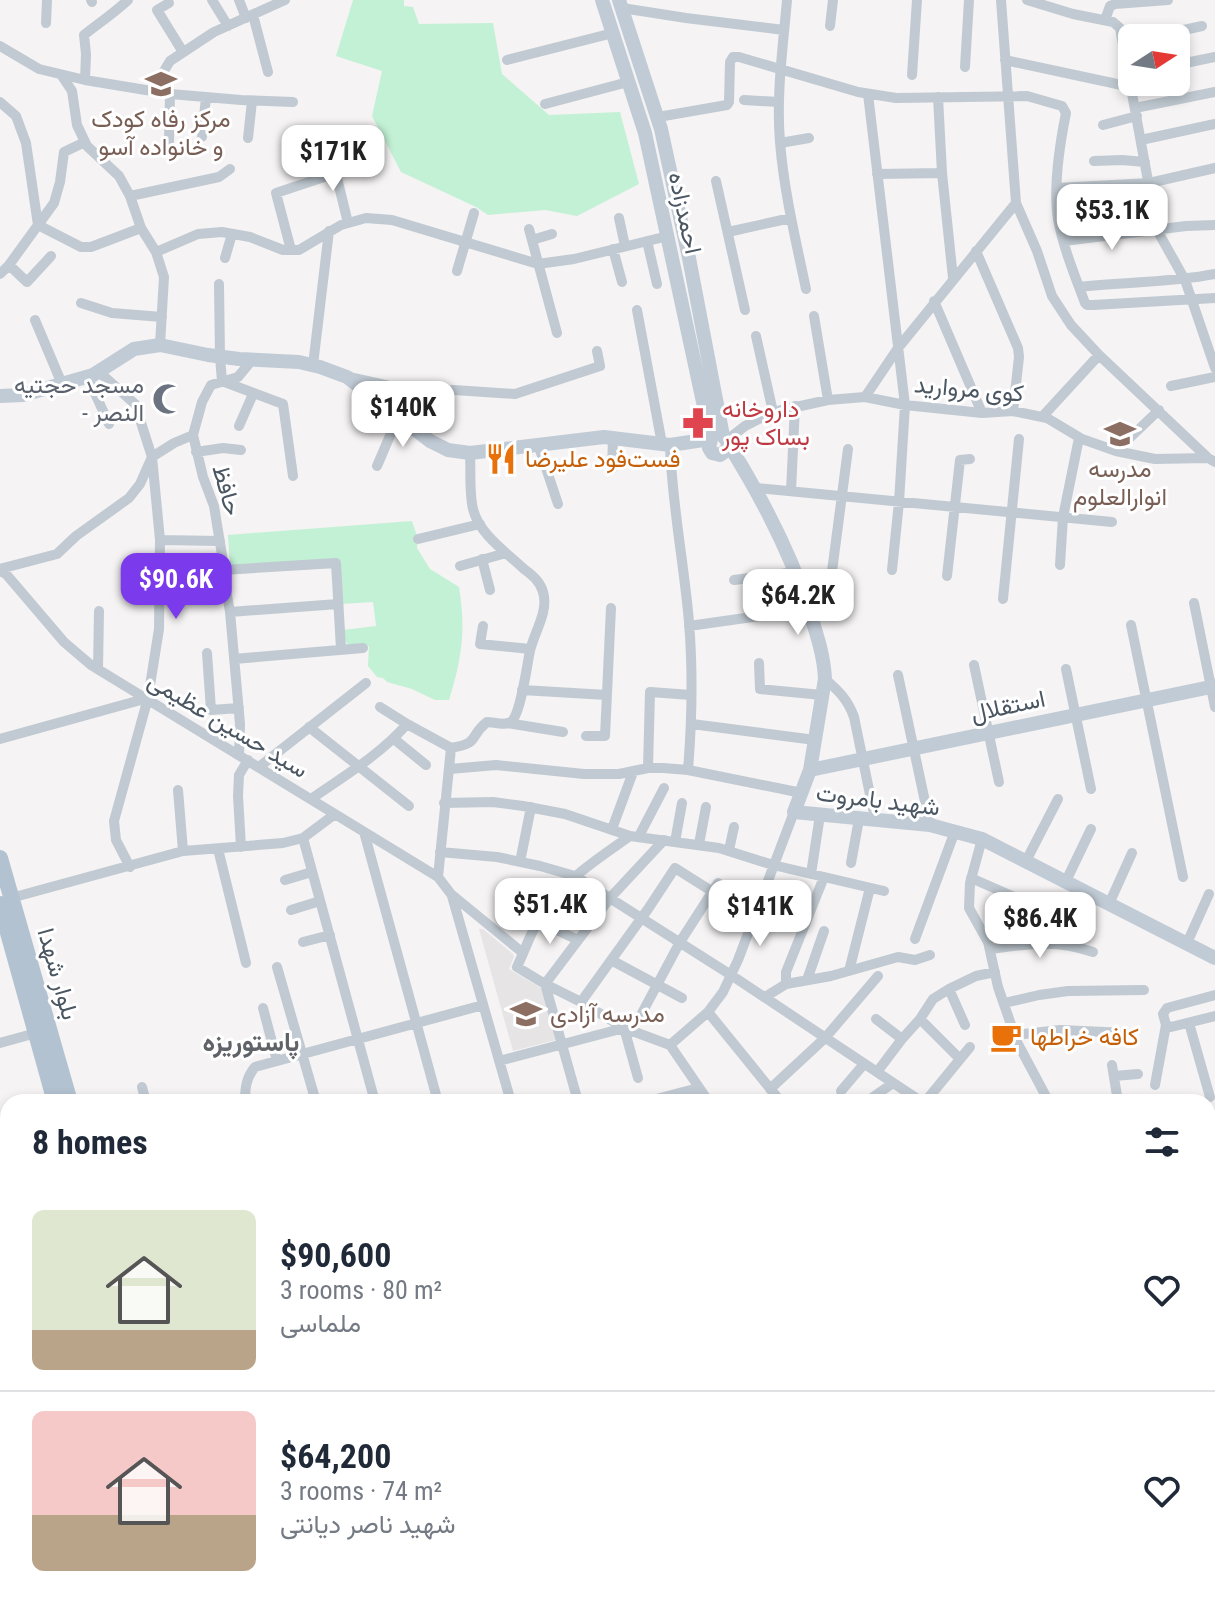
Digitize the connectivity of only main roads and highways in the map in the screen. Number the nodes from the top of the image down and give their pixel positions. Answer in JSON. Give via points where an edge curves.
{"nodes":[{"id":1,"x":602,"y":0,"type":"edge"},
{"id":2,"x":620,"y":4,"type":"edge"},
{"id":3,"x":671,"y":174,"type":"junction"},
{"id":4,"x":655,"y":178,"type":"junction"},
{"id":5,"x":0,"y":396,"type":"edge"},
{"id":6,"x":719,"y":444,"type":"junction"},
{"id":7,"x":1213,"y":687,"type":"edge"},
{"id":8,"x":810,"y":770,"type":"junction"},
{"id":9,"x":0,"y":858,"type":"edge"},
{"id":10,"x":6,"y":901,"type":"edge"},
{"id":11,"x":1215,"y":958,"type":"edge"},
{"id":12,"x":53,"y":1094,"type":"edge"},
{"id":13,"x":67,"y":1094,"type":"edge"}],
"edges":[{"from":1,"to":4,"type":"main road","name":"احمدزاده"},
{"from":2,"to":3,"type":"main road","name":"احمدزاده"},
{"from":3,"to":4,"type":"main road"},
{"from":3,"to":6,"type":"main road","name":"احمدزاده"},
{"from":4,"to":6,"type":"main road","name":"احمدزاده"},
{"from":5,"to":6,"type":"main road","via":[[62,384],[93,374],[134,349],[160,345],[220,357],[299,362],[347,377],[448,450],[470,453],[613,438]]},
{"from":6,"to":8,"type":"main road","via":[[756,488],[796,572],[820,642],[825,679]]},
{"from":7,"to":8,"type":"main road","name":"استقلال"},
{"from":8,"to":11,"type":"main road","name":"شهید بامروت","via":[[794,812],[930,825],[982,839]]},
{"from":9,"to":10,"type":"main road","name":"بلوار شهدا"},
{"from":10,"to":12,"type":"main road","name":"بلوار شهدا"},
{"from":10,"to":13,"type":"main road","name":"بلوار شهدا"}]}
